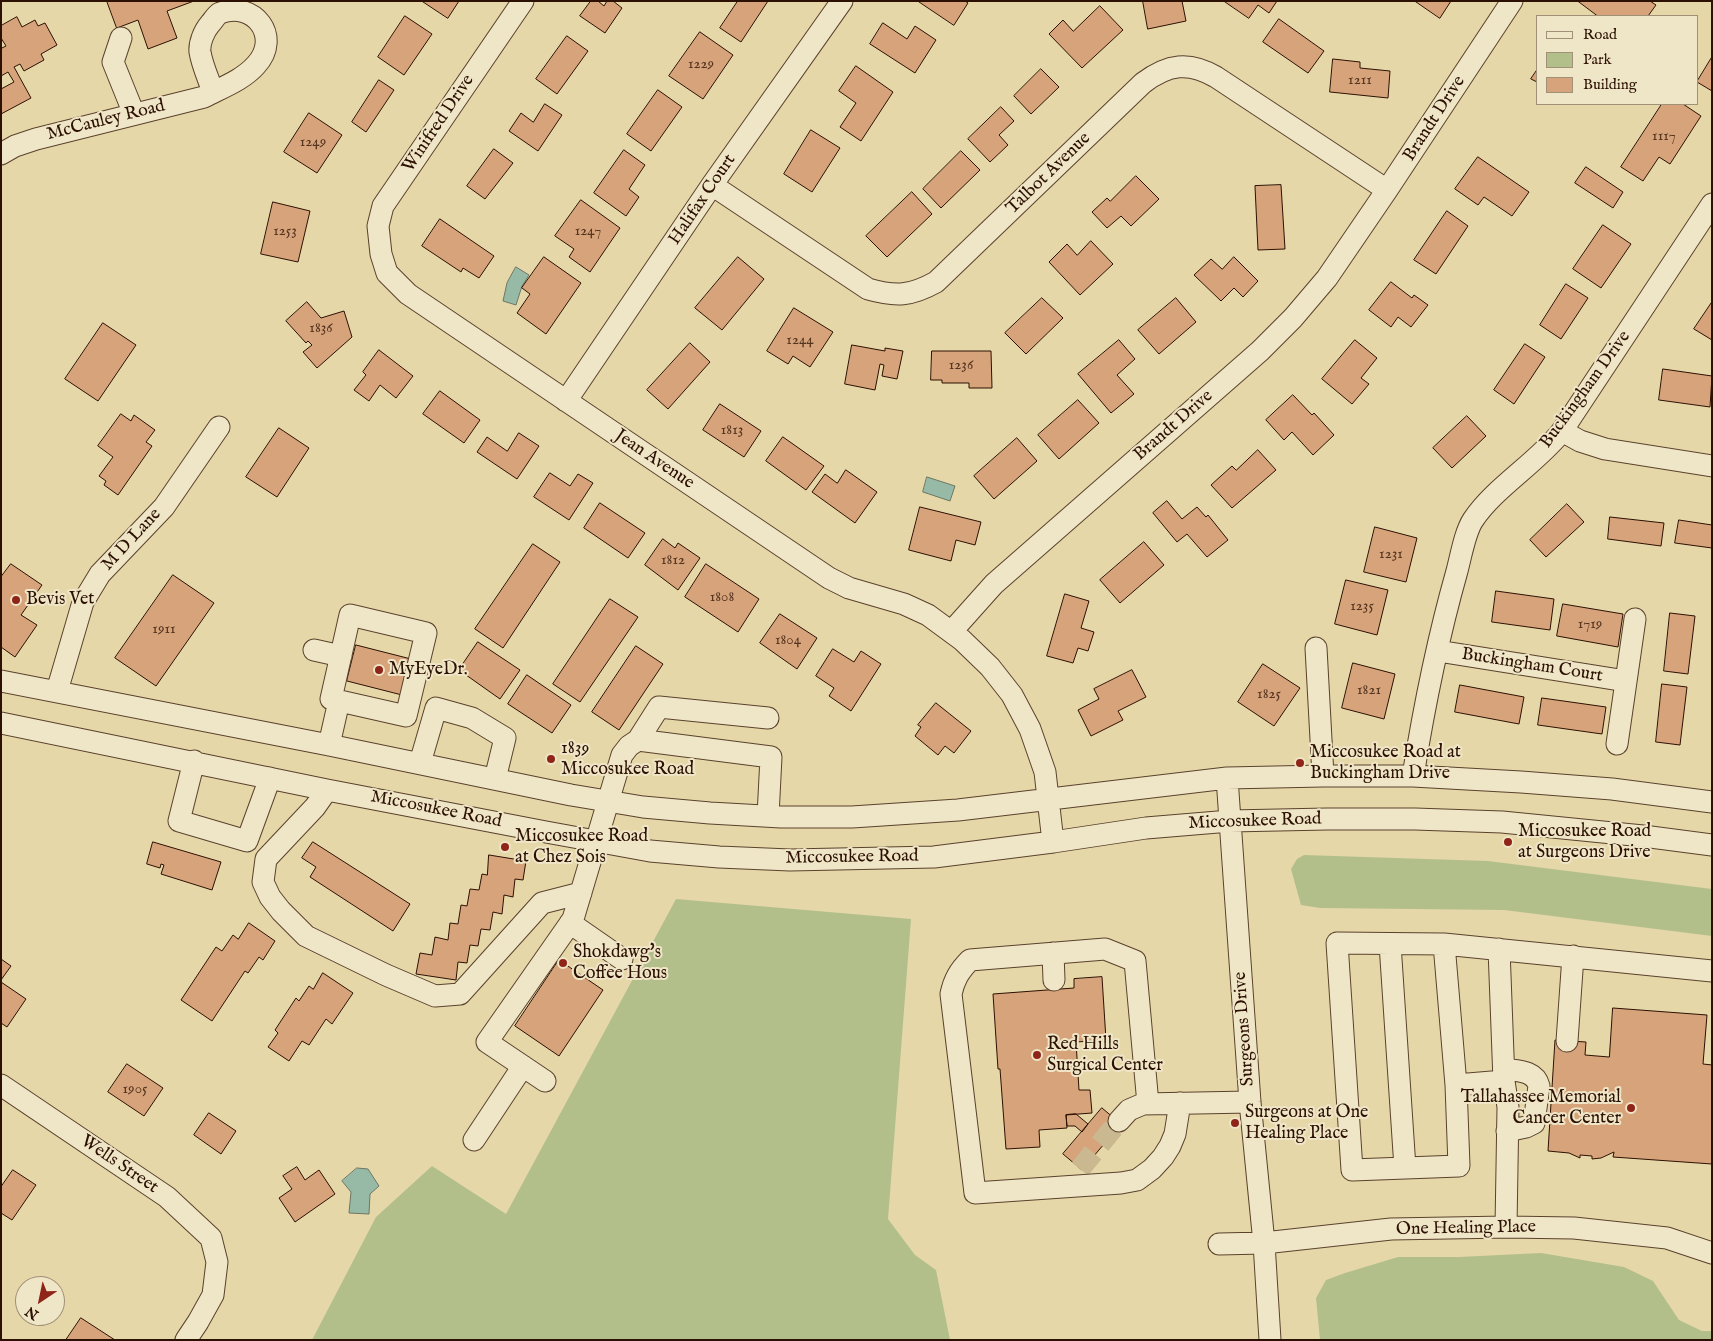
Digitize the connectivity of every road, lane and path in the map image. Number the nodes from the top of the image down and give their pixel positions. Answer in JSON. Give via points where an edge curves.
{"nodes":[{"id":1,"x":522,"y":1,"type":"edge"},
{"id":2,"x":842,"y":1,"type":"edge"},
{"id":3,"x":1512,"y":1,"type":"edge"},
{"id":4,"x":121,"y":38,"type":"dead end"},
{"id":5,"x":213,"y":92,"type":"dead end"},
{"id":6,"x":134,"y":114,"type":"junction"},
{"id":7,"x":2,"y":153,"type":"edge"},
{"id":8,"x":712,"y":185,"type":"junction"},
{"id":9,"x":1387,"y":190,"type":"junction"},
{"id":10,"x":1712,"y":204,"type":"edge"},
{"id":11,"x":381,"y":254,"type":"joint"},
{"id":12,"x":566,"y":401,"type":"junction"},
{"id":13,"x":219,"y":427,"type":"dead end"},
{"id":14,"x":1562,"y":431,"type":"junction"},
{"id":15,"x":1712,"y":466,"type":"edge"},
{"id":16,"x":1635,"y":620,"type":"dead end"},
{"id":17,"x":952,"y":631,"type":"junction"},
{"id":18,"x":1316,"y":648,"type":"dead end"},
{"id":19,"x":314,"y":650,"type":"dead end"},
{"id":20,"x":1438,"y":651,"type":"junction"},
{"id":21,"x":341,"y":656,"type":"junction"},
{"id":22,"x":1,"y":681,"type":"edge"},
{"id":23,"x":1626,"y":681,"type":"junction"},
{"id":24,"x":56,"y":691,"type":"junction"},
{"id":25,"x":339,"y":701,"type":"junction"},
{"id":26,"x":768,"y":718,"type":"dead end"},
{"id":27,"x":1,"y":723,"type":"edge"},
{"id":28,"x":638,"y":740,"type":"junction"},
{"id":29,"x":1617,"y":744,"type":"dead end"},
{"id":30,"x":329,"y":745,"type":"junction"},
{"id":31,"x":194,"y":761,"type":"junction"},
{"id":32,"x":420,"y":763,"type":"junction"},
{"id":33,"x":1323,"y":776,"type":"junction"},
{"id":34,"x":1413,"y":776,"type":"junction"},
{"id":35,"x":270,"y":778,"type":"junction"},
{"id":36,"x":1227,"y":778,"type":"junction"},
{"id":37,"x":495,"y":779,"type":"junction"},
{"id":38,"x":327,"y":790,"type":"junction"},
{"id":39,"x":1048,"y":799,"type":"junction"},
{"id":40,"x":608,"y":801,"type":"junction"},
{"id":41,"x":1712,"y":802,"type":"edge"},
{"id":42,"x":768,"y":816,"type":"junction"},
{"id":43,"x":1230,"y":821,"type":"junction"},
{"id":44,"x":597,"y":841,"type":"junction"},
{"id":45,"x":1053,"y":842,"type":"junction"},
{"id":46,"x":1712,"y":845,"type":"edge"},
{"id":47,"x":581,"y":894,"type":"junction"},
{"id":48,"x":570,"y":922,"type":"junction"},
{"id":49,"x":1390,"y":944,"type":"junction"},
{"id":50,"x":1444,"y":944,"type":"junction"},
{"id":51,"x":1500,"y":949,"type":"junction"},
{"id":52,"x":1053,"y":953,"type":"junction"},
{"id":53,"x":1573,"y":956,"type":"junction"},
{"id":54,"x":622,"y":959,"type":"dead end"},
{"id":55,"x":1712,"y":971,"type":"edge"},
{"id":56,"x":1054,"y":980,"type":"dead end"},
{"id":57,"x":1567,"y":1041,"type":"dead end"},
{"id":58,"x":523,"y":1066,"type":"junction"},
{"id":59,"x":1504,"y":1075,"type":"junction"},
{"id":60,"x":545,"y":1081,"type":"dead end"},
{"id":61,"x":1,"y":1085,"type":"edge"},
{"id":62,"x":1456,"y":1085,"type":"junction"},
{"id":63,"x":1250,"y":1102,"type":"junction"},
{"id":64,"x":1180,"y":1103,"type":"junction"},
{"id":65,"x":1148,"y":1104,"type":"junction"},
{"id":66,"x":1119,"y":1121,"type":"tunnel mouth"},
{"id":67,"x":1507,"y":1131,"type":"junction"},
{"id":68,"x":474,"y":1140,"type":"dead end"},
{"id":69,"x":1405,"y":1168,"type":"junction"},
{"id":70,"x":1080,"y":1169,"type":"tunnel mouth"},
{"id":71,"x":1065,"y":1187,"type":"junction"},
{"id":72,"x":1506,"y":1227,"type":"junction"},
{"id":73,"x":1264,"y":1243,"type":"junction"},
{"id":74,"x":1219,"y":1244,"type":"dead end"},
{"id":75,"x":1712,"y":1253,"type":"edge"},
{"id":76,"x":186,"y":1340,"type":"edge"},
{"id":77,"x":1270,"y":1340,"type":"edge"}],
"edges":[{"from":1,"to":11,"type":"street","name":"Winifred Drive","via":[[384,206],[378,226]]},
{"from":2,"to":8,"type":"street","name":"Halifax Court"},
{"from":3,"to":9,"type":"street","name":"Brandt Drive"},
{"from":4,"to":6,"type":"street","via":[[113,62]]},
{"from":5,"to":6,"type":"street","name":"McCauley Road"},
{"from":6,"to":7,"type":"street","name":"McCauley Road","via":[[36,139]]},
{"from":8,"to":9,"type":"street","name":"Talbot Avenue","via":[[868,289],[887,295],[920,291],[936,282],[1143,84],[1162,71],[1186,66],[1216,77]]},
{"from":8,"to":12,"type":"street","name":"Halifax Court"},
{"from":9,"to":17,"type":"street","name":"Brandt Drive","via":[[1327,278],[1293,318],[1260,351],[994,584]]},
{"from":10,"to":14,"type":"street","name":"Buckingham Drive"},
{"from":11,"to":12,"type":"street","name":"Jean Avenue","via":[[387,273],[408,294]]},
{"from":12,"to":17,"type":"street","name":"Jean Avenue","via":[[829,578],[849,588],[904,604]]},
{"from":13,"to":24,"type":"street","name":"M D Lane","via":[[164,507],[100,574],[83,602]]},
{"from":14,"to":15,"type":"street","via":[[1605,449]]},
{"from":14,"to":20,"type":"street","name":"Buckingham Drive","via":[[1472,521]]},
{"from":16,"to":23,"type":"street"},
{"from":17,"to":39,"type":"street","via":[[990,667],[1012,695],[1030,729],[1045,772]]},
{"from":18,"to":33,"type":"street"},
{"from":19,"to":21,"type":"street"},
{"from":20,"to":23,"type":"street","name":"Buckingham Court"},
{"from":20,"to":34,"type":"street","name":"Buckingham Drive"},
{"from":21,"to":25,"type":"street","via":[[331,699]]},
{"from":21,"to":25,"type":"street","via":[[350,615],[426,633],[406,716]]},
{"from":22,"to":24,"type":"street"},
{"from":23,"to":29,"type":"street"},
{"from":24,"to":30,"type":"street"},
{"from":25,"to":30,"type":"street"},
{"from":26,"to":28,"type":"street","via":[[659,707]]},
{"from":27,"to":31,"type":"street","name":"Miccosukee Road"},
{"from":28,"to":40,"type":"street","via":[[622,755]]},
{"from":28,"to":42,"type":"street","via":[[771,757]]},
{"from":30,"to":32,"type":"street"},
{"from":31,"to":35,"type":"street","name":"Miccosukee Road"},
{"from":31,"to":35,"type":"street","via":[[179,821],[247,841]]},
{"from":32,"to":37,"type":"street"},
{"from":32,"to":37,"type":"street","via":[[436,708],[472,718],[505,738]]},
{"from":33,"to":34,"type":"street"},
{"from":33,"to":36,"type":"street"},
{"from":34,"to":41,"type":"street","via":[[1612,789]]},
{"from":35,"to":38,"type":"street","name":"Miccosukee Road"},
{"from":36,"to":39,"type":"street"},
{"from":36,"to":43,"type":"street","name":"Surgeons Drive"},
{"from":37,"to":40,"type":"street"},
{"from":38,"to":44,"type":"street","name":"Miccosukee Road"},
{"from":38,"to":47,"type":"street","via":[[266,859],[263,882],[270,897],[306,936],[427,993],[435,996],[460,994],[542,903]]},
{"from":39,"to":42,"type":"street","via":[[958,810],[852,817]]},
{"from":39,"to":45,"type":"street"},
{"from":40,"to":42,"type":"street"},
{"from":40,"to":44,"type":"street"},
{"from":43,"to":45,"type":"street","name":"Miccosukee Road","via":[[1146,828]]},
{"from":43,"to":46,"type":"street","name":"Miccosukee Road","via":[[1415,819],[1502,822]]},
{"from":43,"to":63,"type":"street","name":"Surgeons Drive"},
{"from":44,"to":45,"type":"street","name":"Miccosukee Road","via":[[650,851],[790,860],[934,857]]},
{"from":44,"to":47,"type":"street"},
{"from":47,"to":48,"type":"street"},
{"from":48,"to":54,"type":"street"},
{"from":48,"to":58,"type":"street","via":[[487,1042]]},
{"from":49,"to":50,"type":"street"},
{"from":49,"to":69,"type":"street"},
{"from":49,"to":69,"type":"street","via":[[1337,943],[1352,1170]]},
{"from":50,"to":51,"type":"street"},
{"from":50,"to":62,"type":"street"},
{"from":51,"to":53,"type":"street"},
{"from":51,"to":59,"type":"street"},
{"from":52,"to":56,"type":"street"},
{"from":52,"to":65,"type":"street","via":[[1104,949],[1135,961]]},
{"from":52,"to":71,"type":"street","via":[[970,960],[953,982],[951,994],[975,1193]]},
{"from":53,"to":55,"type":"street"},
{"from":53,"to":57,"type":"street"},
{"from":58,"to":60,"type":"street"},
{"from":58,"to":68,"type":"street"},
{"from":59,"to":62,"type":"street"},
{"from":59,"to":67,"type":"street"},
{"from":59,"to":67,"type":"street","via":[[1529,1073],[1539,1086],[1534,1123]]},
{"from":61,"to":76,"type":"street","name":"Wells Street","via":[[167,1197],[211,1238],[217,1262],[212,1295]]},
{"from":62,"to":69,"type":"street","via":[[1459,1166]]},
{"from":63,"to":64,"type":"street"},
{"from":63,"to":73,"type":"street","name":"Surgeons Drive"},
{"from":64,"to":65,"type":"street"},
{"from":64,"to":71,"type":"street","via":[[1170,1146],[1152,1169],[1137,1180]]},
{"from":65,"to":66,"type":"street","via":[[1129,1110]]},
{"from":67,"to":72,"type":"street"},
{"from":70,"to":71,"type":"street"},
{"from":72,"to":73,"type":"street","name":"One Healing Place","via":[[1391,1229]]},
{"from":72,"to":75,"type":"street","name":"One Healing Place","via":[[1574,1228],[1667,1238]]},
{"from":73,"to":74,"type":"street","name":"One Healing Place"},
{"from":73,"to":77,"type":"street","name":"Surgeons Drive"}]}
